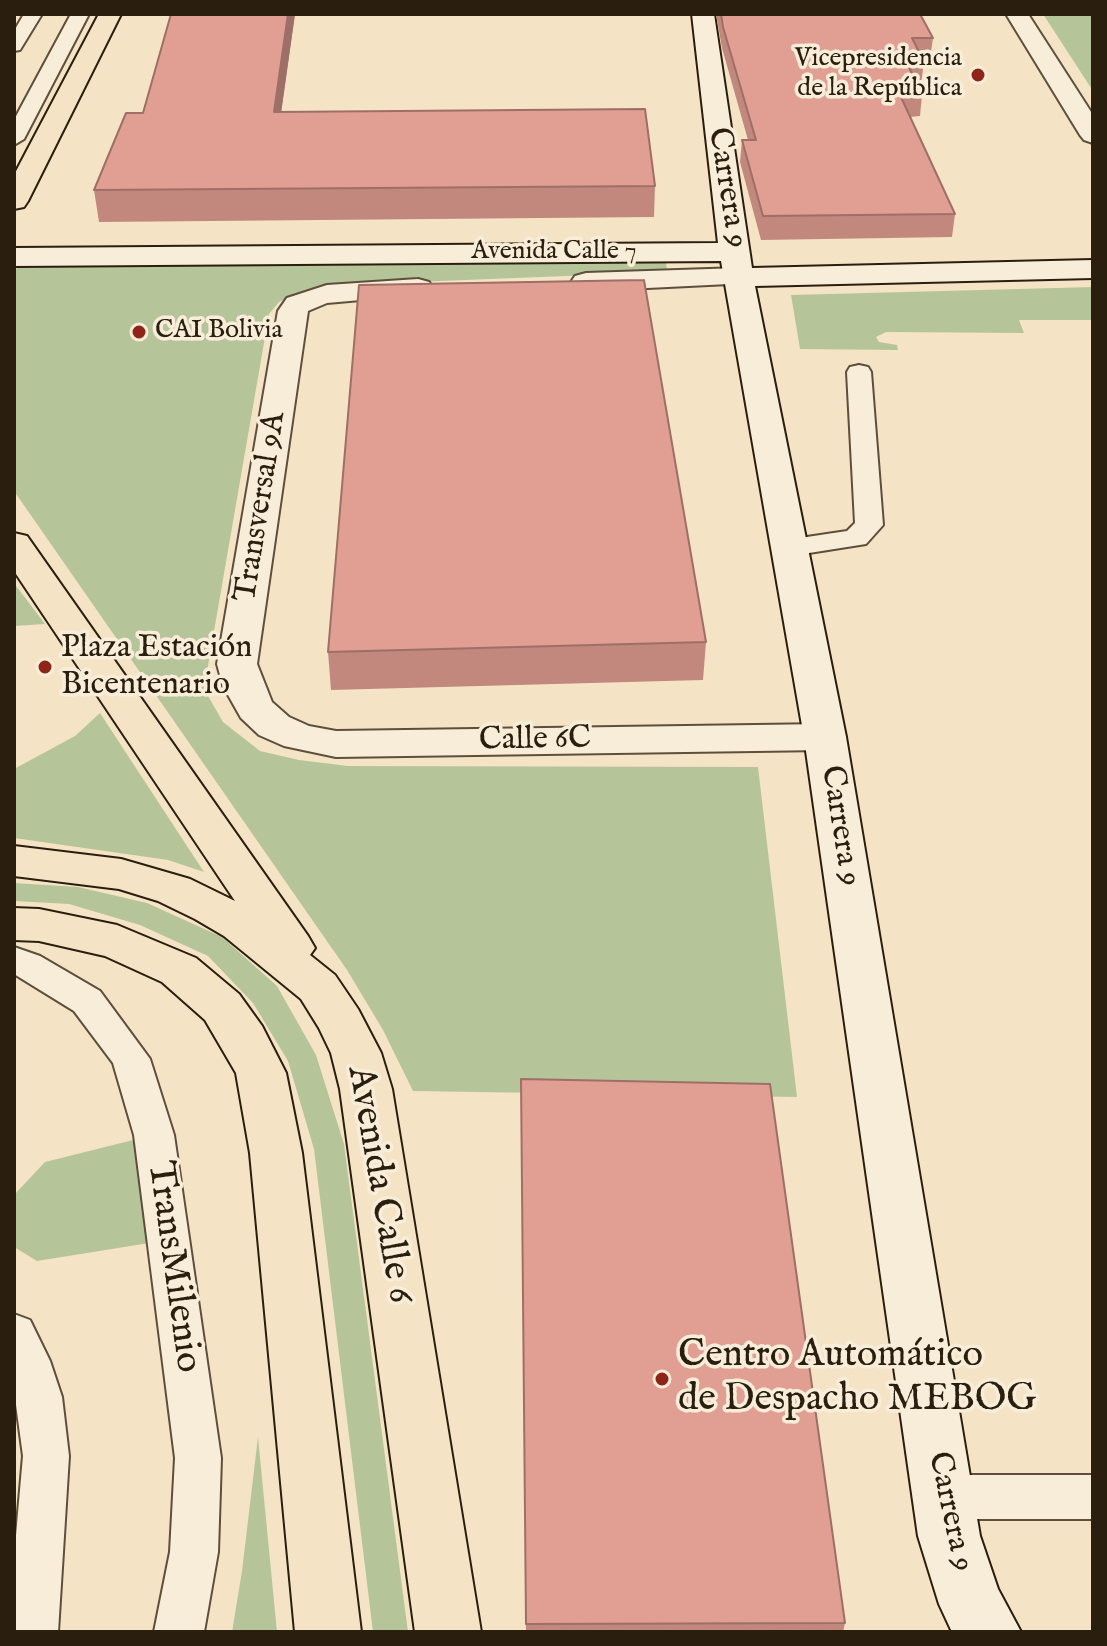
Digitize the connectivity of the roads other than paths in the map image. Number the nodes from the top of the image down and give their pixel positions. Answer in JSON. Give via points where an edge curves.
{"nodes":[{"id":1,"x":33,"y":14,"type":"edge"},
{"id":2,"x":80,"y":14,"type":"edge"},
{"id":3,"x":110,"y":14,"type":"edge"},
{"id":4,"x":703,"y":14,"type":"edge"},
{"id":5,"x":1017,"y":14,"type":"edge"},
{"id":6,"x":14,"y":46,"type":"edge"},
{"id":7,"x":1093,"y":135,"type":"edge"},
{"id":8,"x":14,"y":139,"type":"edge"},
{"id":9,"x":14,"y":201,"type":"edge"},
{"id":10,"x":1093,"y":244,"type":"edge"},
{"id":11,"x":14,"y":257,"type":"edge"},
{"id":12,"x":743,"y":260,"type":"junction"},
{"id":13,"x":1093,"y":269,"type":"edge"},
{"id":14,"x":555,"y":283,"type":"edge"},
{"id":15,"x":443,"y":287,"type":"edge"},
{"id":16,"x":859,"y":372,"type":"dead end"},
{"id":17,"x":14,"y":544,"type":"edge"},
{"id":18,"x":790,"y":547,"type":"junction"},
{"id":19,"x":255,"y":709,"type":"joint"},
{"id":20,"x":825,"y":737,"type":"junction"},
{"id":21,"x":14,"y":861,"type":"edge"},
{"id":22,"x":14,"y":924,"type":"edge"},
{"id":23,"x":14,"y":960,"type":"edge"},
{"id":24,"x":318,"y":987,"type":"junction"},
{"id":25,"x":14,"y":1333,"type":"edge"},
{"id":26,"x":942,"y":1497,"type":"junction"},
{"id":27,"x":1093,"y":1497,"type":"edge"},
{"id":28,"x":33,"y":1632,"type":"edge"},
{"id":29,"x":179,"y":1632,"type":"edge"},
{"id":30,"x":328,"y":1632,"type":"edge"},
{"id":31,"x":448,"y":1632,"type":"edge"},
{"id":32,"x":988,"y":1632,"type":"edge"}],
"edges":[{"from":1,"to":6,"type":"lane"},
{"from":2,"to":8,"type":"lane"},
{"from":3,"to":9,"type":"main road"},
{"from":4,"to":12,"type":"street","name":"Carrera 9"},
{"from":5,"to":7,"type":"street"},
{"from":10,"to":12,"type":"street","name":"Avenida Calle 7"},
{"from":11,"to":12,"type":"street","name":"Avenida Calle 7"},
{"from":12,"to":13,"type":"street","name":"Avenida Calle 7"},
{"from":12,"to":14,"type":"street"},
{"from":12,"to":18,"type":"street","name":"Carrera 9"},
{"from":15,"to":19,"type":"street","name":"Transversal 9A","via":[[348,290],[311,298],[293,311],[237,664]]},
{"from":16,"to":18,"type":"lane","via":[[869,525],[856,538]]},
{"from":17,"to":24,"type":"main road"},
{"from":18,"to":20,"type":"street","name":"Carrera 9"},
{"from":19,"to":20,"type":"street","name":"Calle 6C","via":[[274,726],[299,737],[336,744]]},
{"from":20,"to":26,"type":"street","name":"Carrera 9"},
{"from":21,"to":24,"type":"main road","name":"Avenida Calle 6","via":[[121,874],[174,890],[241,925]]},
{"from":22,"to":30,"type":"main road","via":[[117,942],[179,970],[222,1007],[261,1073],[276,1153]]},
{"from":23,"to":29,"type":"lane","name":"TransMilenio","via":[[87,1001],[131,1059],[154,1135],[198,1458],[194,1552]]},
{"from":24,"to":31,"type":"main road","name":"Avenida Calle 6","via":[[356,1053],[366,1089]]},
{"from":25,"to":28,"type":"lane","via":[[39,1397],[46,1456]]},
{"from":26,"to":27,"type":"lane"},
{"from":26,"to":32,"type":"street","name":"Carrera 9","via":[[971,1604]]}]}
